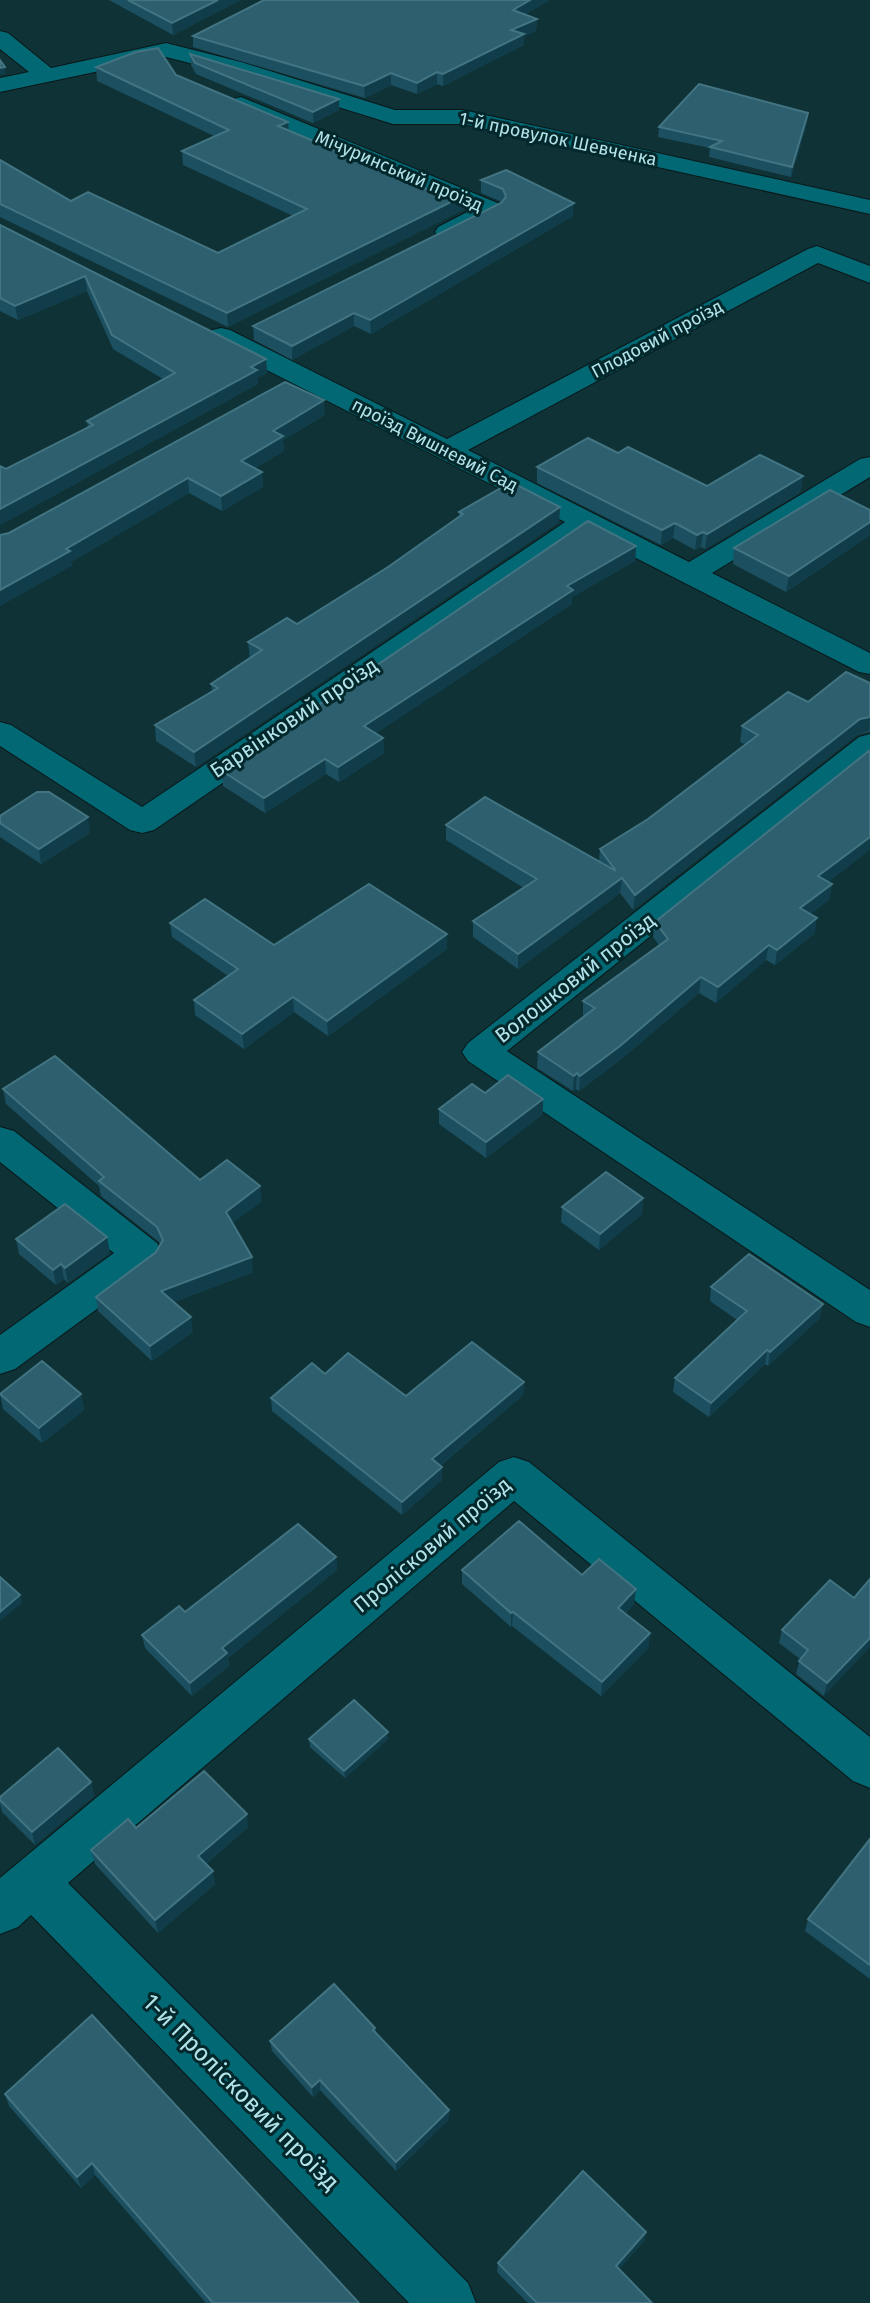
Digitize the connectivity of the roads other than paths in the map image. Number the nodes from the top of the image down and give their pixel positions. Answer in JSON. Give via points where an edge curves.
{"nodes":[{"id":1,"x":0,"y":38,"type":"edge"},
{"id":2,"x":190,"y":38,"type":"dead end"},
{"id":3,"x":166,"y":50,"type":"junction"},
{"id":4,"x":46,"y":75,"type":"junction"},
{"id":5,"x":186,"y":81,"type":"edge"},
{"id":6,"x":0,"y":85,"type":"edge"},
{"id":7,"x":224,"y":97,"type":"edge"},
{"id":8,"x":870,"y":207,"type":"edge"},
{"id":9,"x":429,"y":241,"type":"edge"},
{"id":10,"x":870,"y":275,"type":"edge"},
{"id":11,"x":192,"y":322,"type":"edge"},
{"id":12,"x":253,"y":328,"type":"edge"},
{"id":13,"x":228,"y":340,"type":"junction"},
{"id":14,"x":446,"y":451,"type":"junction"},
{"id":15,"x":870,"y":465,"type":"edge"},
{"id":16,"x":585,"y":521,"type":"junction"},
{"id":17,"x":690,"y":574,"type":"junction"},
{"id":18,"x":870,"y":665,"type":"edge"},
{"id":19,"x":0,"y":732,"type":"edge"},
{"id":20,"x":870,"y":744,"type":"edge"},
{"id":21,"x":0,"y":1141,"type":"edge"},
{"id":22,"x":870,"y":1311,"type":"edge"},
{"id":23,"x":0,"y":1357,"type":"edge"},
{"id":24,"x":870,"y":1766,"type":"edge"},
{"id":25,"x":17,"y":1896,"type":"edge"},
{"id":26,"x":448,"y":2303,"type":"edge"}],
"edges":[{"from":1,"to":4,"type":"street"},
{"from":2,"to":3,"type":"street"},
{"from":3,"to":4,"type":"street"},
{"from":3,"to":5,"type":"street"},
{"from":3,"to":8,"type":"street","name":"1-й провулок Шевченка","via":[[393,117],[463,117]]},
{"from":4,"to":6,"type":"street"},
{"from":7,"to":9,"type":"street","name":"Мічуринський проїзд","via":[[491,209]]},
{"from":10,"to":14,"type":"street","name":"Плодовий проїзд","via":[[817,254]]},
{"from":11,"to":13,"type":"street","name":"проїзд Вишневий Сад"},
{"from":12,"to":13,"type":"street"},
{"from":13,"to":14,"type":"street","name":"проїзд Вишневий Сад","via":[[286,382]]},
{"from":14,"to":16,"type":"street","name":"проїзд Вишневий Сад"},
{"from":15,"to":17,"type":"street"},
{"from":16,"to":17,"type":"street","name":"проїзд Вишневий Сад"},
{"from":16,"to":19,"type":"street","name":"Барвінковий проїзд","via":[[142,822]]},
{"from":17,"to":18,"type":"street","name":"проїзд Вишневий Сад"},
{"from":20,"to":22,"type":"street","name":"Волошковий проїзд","via":[[481,1052]]},
{"from":21,"to":23,"type":"street","via":[[144,1254]]},
{"from":24,"to":25,"type":"street","name":"Пролісковий проїзд","via":[[514,1475]]},
{"from":25,"to":26,"type":"street","name":"1-й Пролісковий проїзд"}]}
